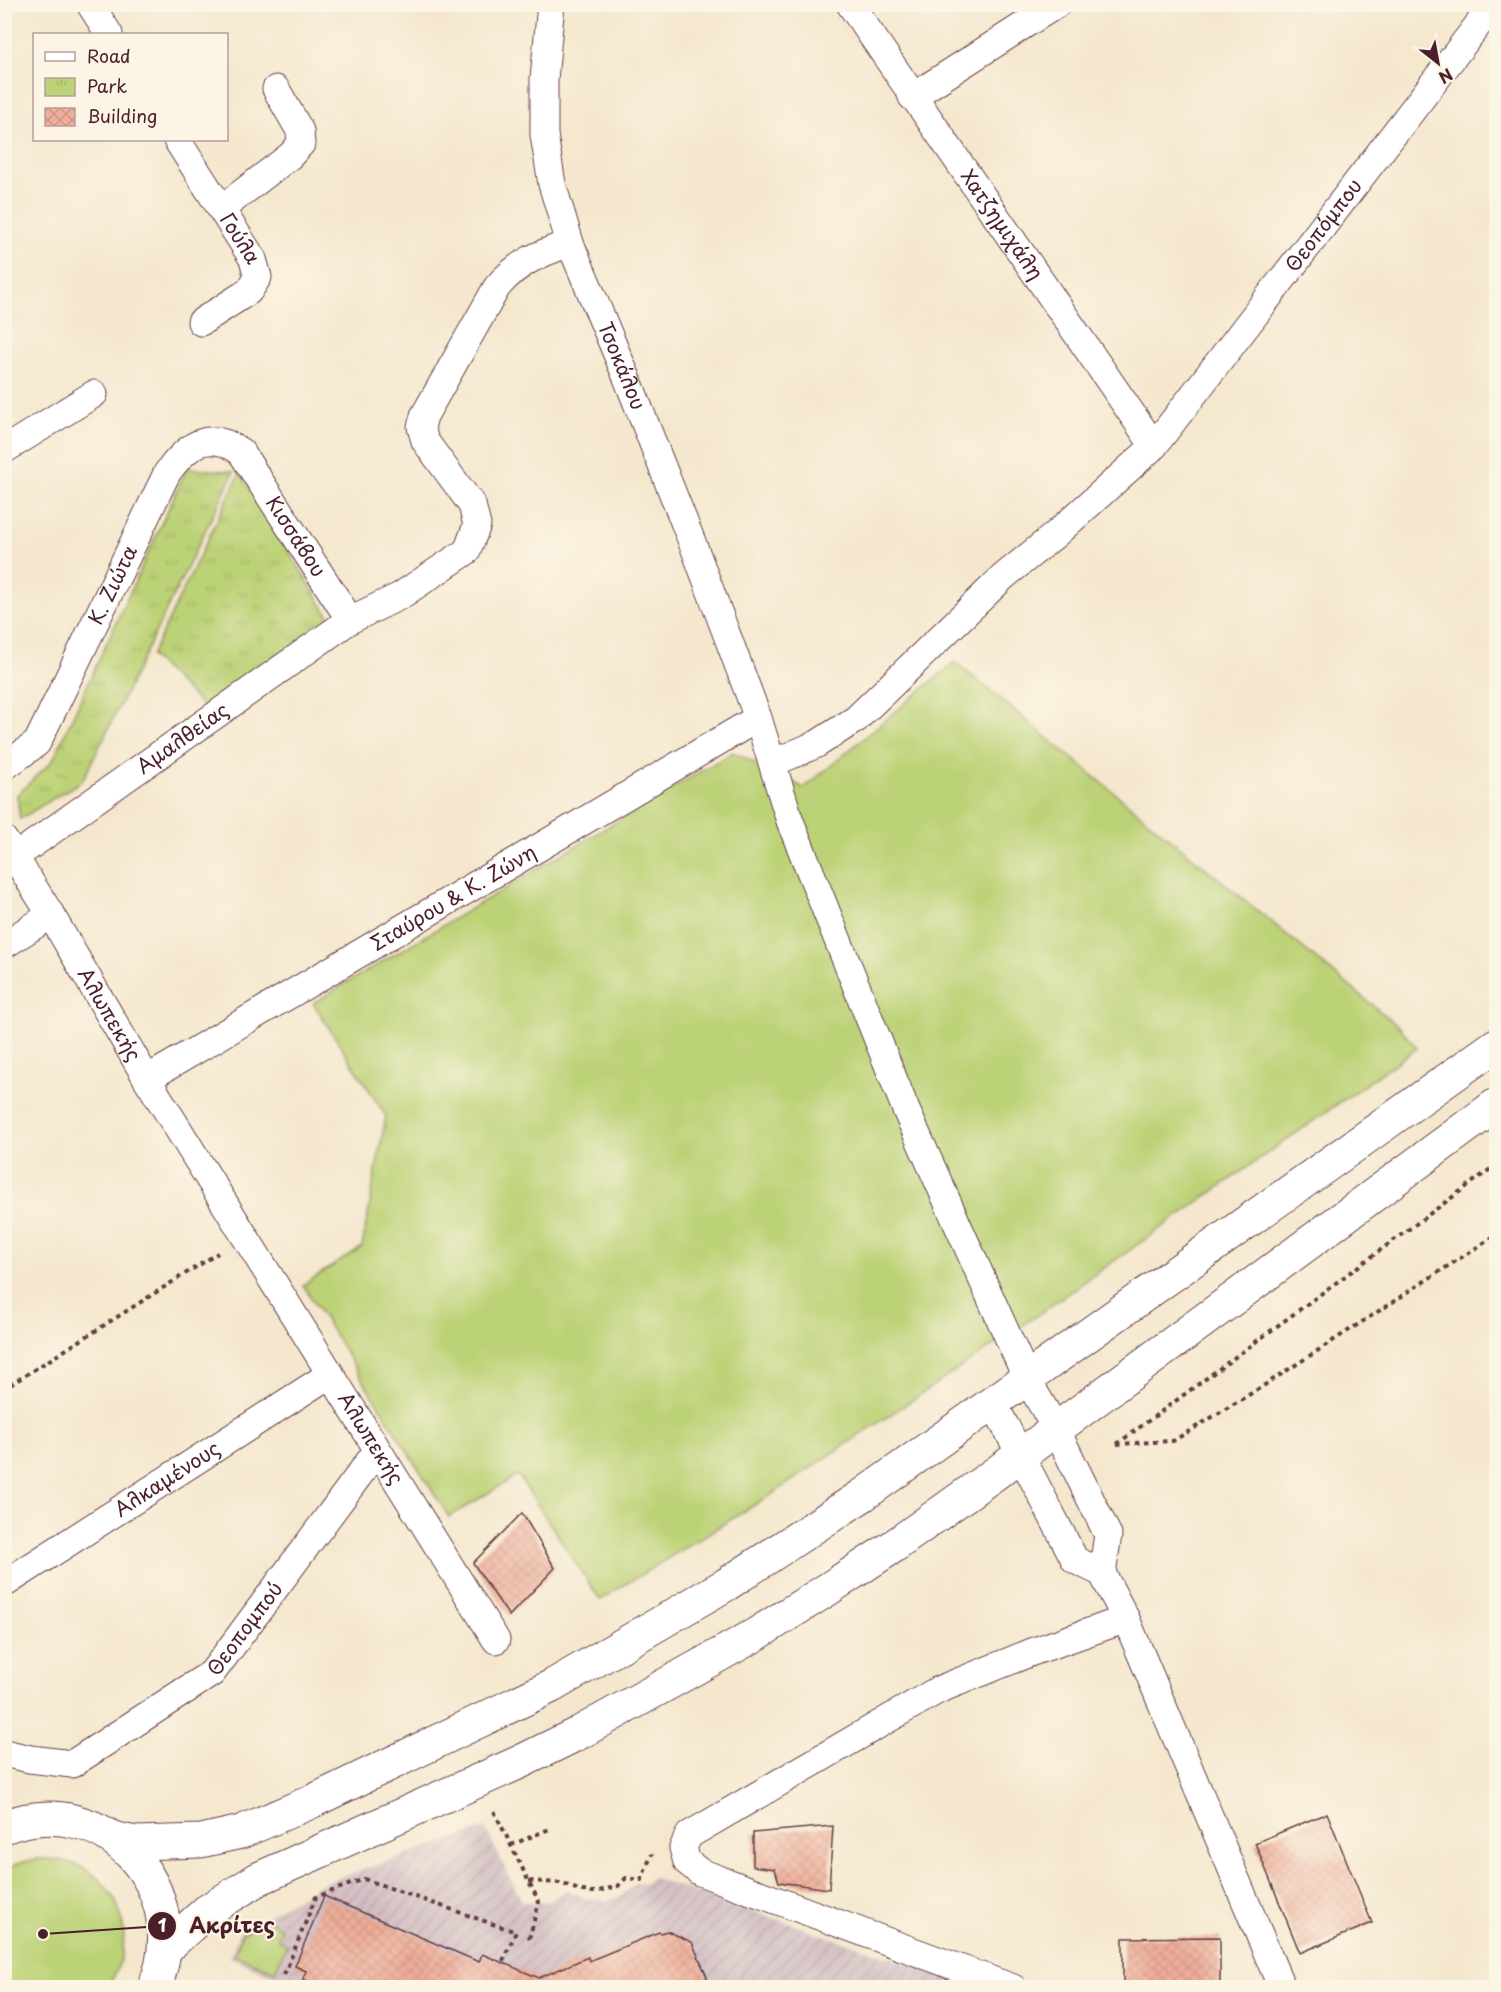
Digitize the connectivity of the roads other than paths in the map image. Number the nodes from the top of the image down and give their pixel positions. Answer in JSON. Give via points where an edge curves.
{"nodes":[{"id":1,"x":90,"y":4,"type":"edge"},
{"id":2,"x":551,"y":4,"type":"edge"},
{"id":3,"x":850,"y":4,"type":"edge"},
{"id":4,"x":1057,"y":4,"type":"edge"},
{"id":5,"x":1494,"y":4,"type":"edge"},
{"id":6,"x":108,"y":33,"type":"edge"},
{"id":7,"x":276,"y":89,"type":"dead end"},
{"id":8,"x":912,"y":97,"type":"junction"},
{"id":9,"x":178,"y":141,"type":"edge"},
{"id":10,"x":222,"y":209,"type":"junction"},
{"id":11,"x":570,"y":243,"type":"junction"},
{"id":12,"x":201,"y":322,"type":"dead end"},
{"id":13,"x":94,"y":394,"type":"dead end"},
{"id":14,"x":1154,"y":446,"type":"junction"},
{"id":15,"x":4,"y":450,"type":"edge"},
{"id":16,"x":241,"y":452,"type":"joint"},
{"id":17,"x":350,"y":620,"type":"junction"},
{"id":18,"x":758,"y":718,"type":"junction"},
{"id":19,"x":773,"y":763,"type":"junction"},
{"id":20,"x":4,"y":767,"type":"edge"},
{"id":21,"x":10,"y":848,"type":"edge"},
{"id":22,"x":51,"y":915,"type":"junction"},
{"id":23,"x":4,"y":945,"type":"edge"},
{"id":24,"x":1497,"y":1045,"type":"edge"},
{"id":25,"x":147,"y":1079,"type":"junction"},
{"id":26,"x":1497,"y":1105,"type":"edge"},
{"id":27,"x":329,"y":1375,"type":"junction"},
{"id":28,"x":1027,"y":1379,"type":"junction"},
{"id":29,"x":994,"y":1404,"type":"junction"},
{"id":30,"x":1056,"y":1429,"type":"junction"},
{"id":31,"x":377,"y":1452,"type":"junction"},
{"id":32,"x":1021,"y":1455,"type":"junction"},
{"id":33,"x":1102,"y":1573,"type":"junction"},
{"id":34,"x":4,"y":1584,"type":"edge"},
{"id":35,"x":1126,"y":1619,"type":"junction"},
{"id":36,"x":496,"y":1640,"type":"dead end"},
{"id":37,"x":4,"y":1753,"type":"edge"},
{"id":38,"x":4,"y":1827,"type":"edge"},
{"id":39,"x":113,"y":1838,"type":"junction"},
{"id":40,"x":165,"y":1949,"type":"junction"},
{"id":41,"x":154,"y":1987,"type":"edge"},
{"id":42,"x":1013,"y":1988,"type":"edge"},
{"id":43,"x":1282,"y":1988,"type":"edge"}],
"edges":[{"from":1,"to":6,"type":"street"},
{"from":2,"to":11,"type":"street","name":"Τσοκάλου","via":[[544,135],[552,184]]},
{"from":3,"to":8,"type":"street","name":"Χατζημιχάλη"},
{"from":4,"to":8,"type":"street"},
{"from":5,"to":14,"type":"street","name":"Θεοπόμπου"},
{"from":7,"to":10,"type":"street","via":[[300,131],[301,144]]},
{"from":8,"to":14,"type":"street","name":"Χατζημιχάλη"},
{"from":9,"to":10,"type":"street","name":"Γούλα"},
{"from":10,"to":12,"type":"street","name":"Γούλα","via":[[254,259],[258,277],[249,291]]},
{"from":11,"to":17,"type":"street","name":"Αμαλθείας","via":[[531,257],[497,286],[424,416],[421,427],[425,441],[472,504],[477,525],[467,551],[400,596]]},
{"from":11,"to":18,"type":"street","name":"Τσοκάλου","via":[[652,440]]},
{"from":13,"to":15,"type":"street"},
{"from":14,"to":19,"type":"street","name":"Θεοπόμπου","via":[[1004,577],[856,719],[817,744]]},
{"from":16,"to":17,"type":"street","name":"Κισσάβου"},
{"from":16,"to":20,"type":"street","name":"Κ. Ζιώτα","via":[[215,440],[200,442],[176,460],[37,743]]},
{"from":17,"to":21,"type":"street","name":"Αμαλθείας"},
{"from":18,"to":19,"type":"street","name":"Τσοκάλου"},
{"from":18,"to":25,"type":"street","name":"Σταύρου & Κ. Ζώνη"},
{"from":19,"to":28,"type":"street","name":"Τσοκάλου","via":[[790,821],[906,1110]]},
{"from":21,"to":22,"type":"street","name":"Αλωπεκής"},
{"from":22,"to":23,"type":"street"},
{"from":22,"to":25,"type":"street","name":"Αλωπεκής"},
{"from":24,"to":28,"type":"highway"},
{"from":25,"to":27,"type":"street","name":"Αλωπεκής"},
{"from":26,"to":30,"type":"highway"},
{"from":27,"to":31,"type":"street","name":"Αλωπεκής"},
{"from":27,"to":34,"type":"street","name":"Αλκαμένους"},
{"from":28,"to":29,"type":"highway"},
{"from":28,"to":30,"type":"street","name":"Τσοκάλου"},
{"from":29,"to":32,"type":"street"},
{"from":29,"to":39,"type":"highway","via":[[727,1584],[524,1700],[241,1832],[201,1841],[136,1843]]},
{"from":30,"to":32,"type":"highway"},
{"from":30,"to":33,"type":"street","name":"Τσοκάλου","via":[[1108,1535]]},
{"from":31,"to":36,"type":"street","name":"Αλωπεκής"},
{"from":31,"to":37,"type":"street","name":"Θεοπομπού","via":[[212,1673],[72,1764]]},
{"from":32,"to":33,"type":"street","via":[[1075,1560]]},
{"from":32,"to":40,"type":"highway","via":[[894,1545],[755,1635],[520,1762],[258,1879],[207,1911]]},
{"from":33,"to":35,"type":"street"},
{"from":35,"to":42,"type":"street","via":[[938,1690],[689,1834],[683,1848],[687,1862],[700,1872]]},
{"from":35,"to":43,"type":"street"},
{"from":38,"to":39,"type":"highway","via":[[51,1818],[73,1821]]},
{"from":39,"to":40,"type":"highway","via":[[129,1851],[153,1884],[165,1923]]},
{"from":40,"to":41,"type":"highway"}]}
